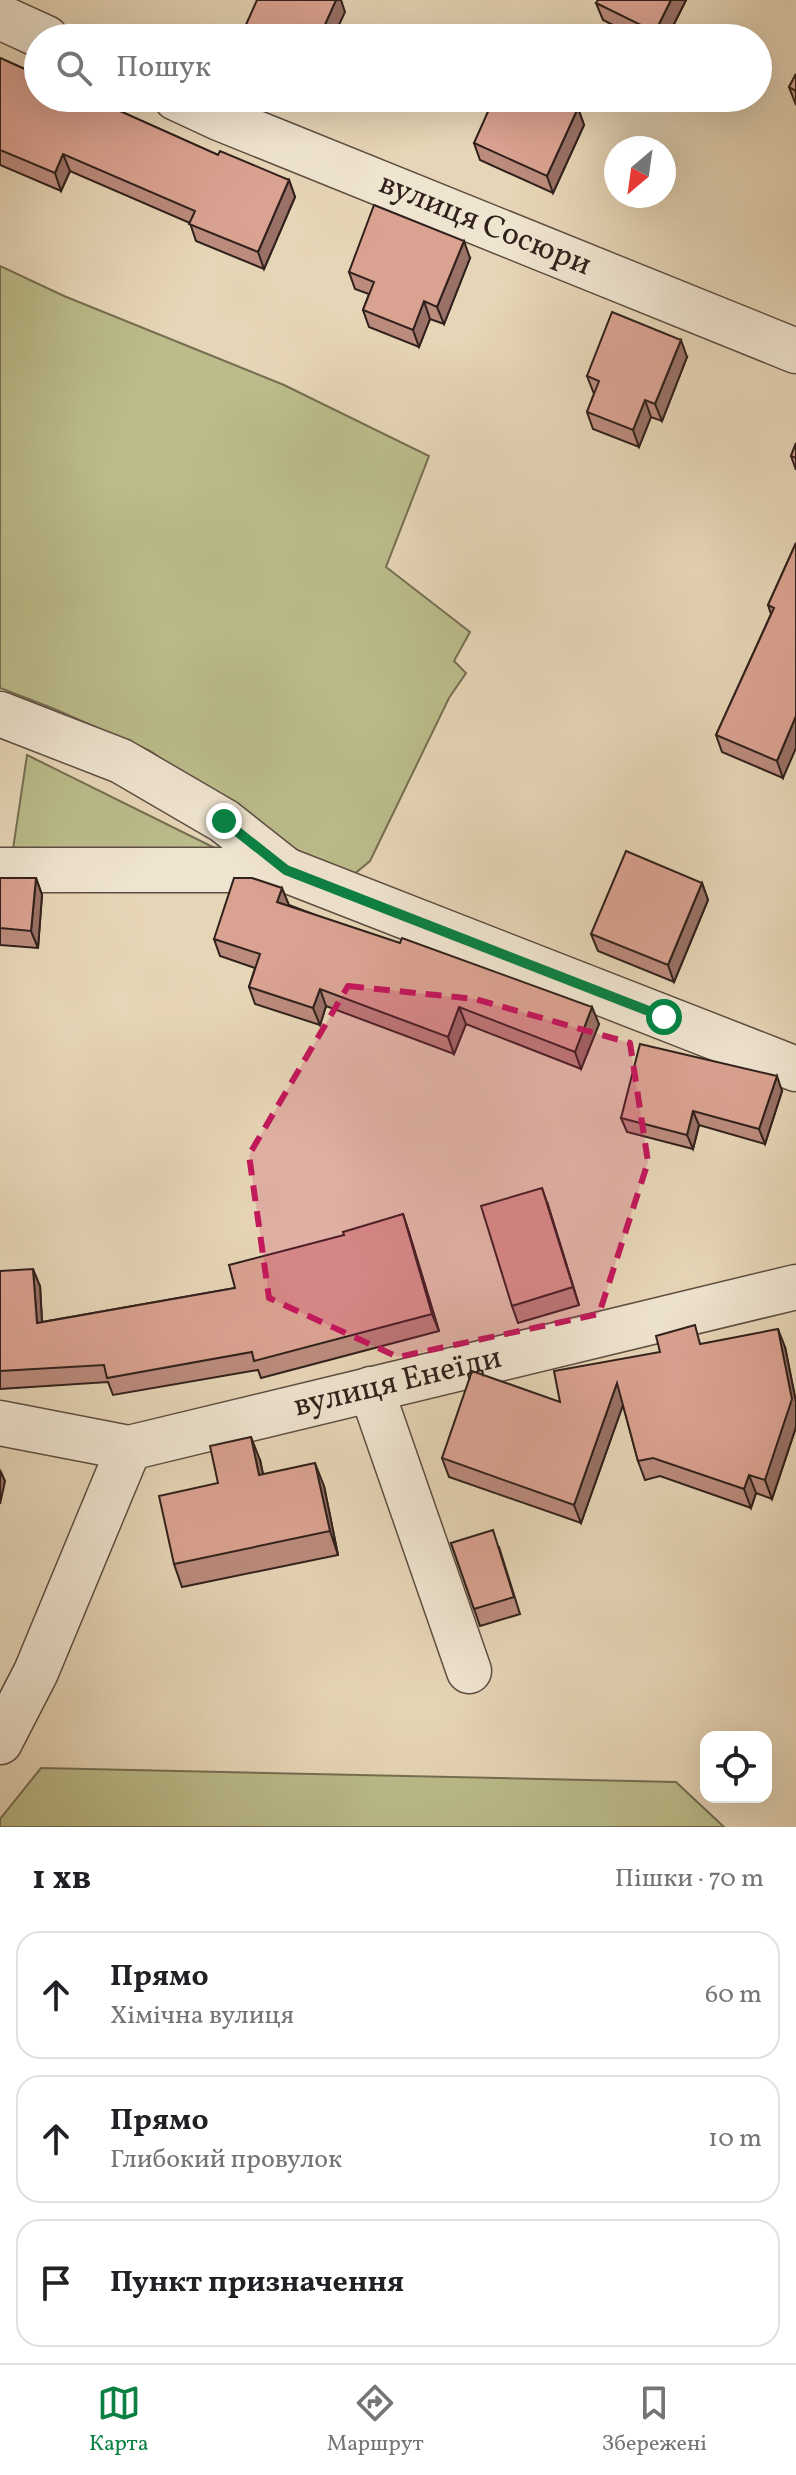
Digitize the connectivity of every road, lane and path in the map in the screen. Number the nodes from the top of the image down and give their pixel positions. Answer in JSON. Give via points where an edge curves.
{"nodes":[{"id":1,"x":0,"y":17,"type":"edge"},
{"id":2,"x":24,"y":28,"type":"edge"},
{"id":3,"x":206,"y":112,"type":"edge"},
{"id":4,"x":796,"y":351,"type":"edge"},
{"id":5,"x":0,"y":714,"type":"edge"},
{"id":6,"x":0,"y":870,"type":"edge"},
{"id":7,"x":286,"y":870,"type":"junction"},
{"id":8,"x":796,"y":1069,"type":"edge"},
{"id":9,"x":796,"y":1287,"type":"edge"},
{"id":10,"x":371,"y":1389,"type":"junction"},
{"id":11,"x":0,"y":1423,"type":"edge"},
{"id":12,"x":129,"y":1448,"type":"junction"},
{"id":13,"x":469,"y":1671,"type":"dead end"},
{"id":14,"x":0,"y":1742,"type":"edge"}],
"edges":[{"from":1,"to":2,"type":"street"},
{"from":3,"to":4,"type":"street","name":"вулиця Сосюри"},
{"from":5,"to":7,"type":"street","via":[[121,761],[224,821]]},
{"from":6,"to":7,"type":"street"},
{"from":7,"to":8,"type":"street"},
{"from":9,"to":10,"type":"street","name":"вулиця Енеїди"},
{"from":10,"to":12,"type":"street","name":"вулиця Енеїди"},
{"from":10,"to":13,"type":"street"},
{"from":11,"to":12,"type":"street","name":"вулиця Енеїди"},
{"from":12,"to":14,"type":"street","via":[[36,1672]]}]}
